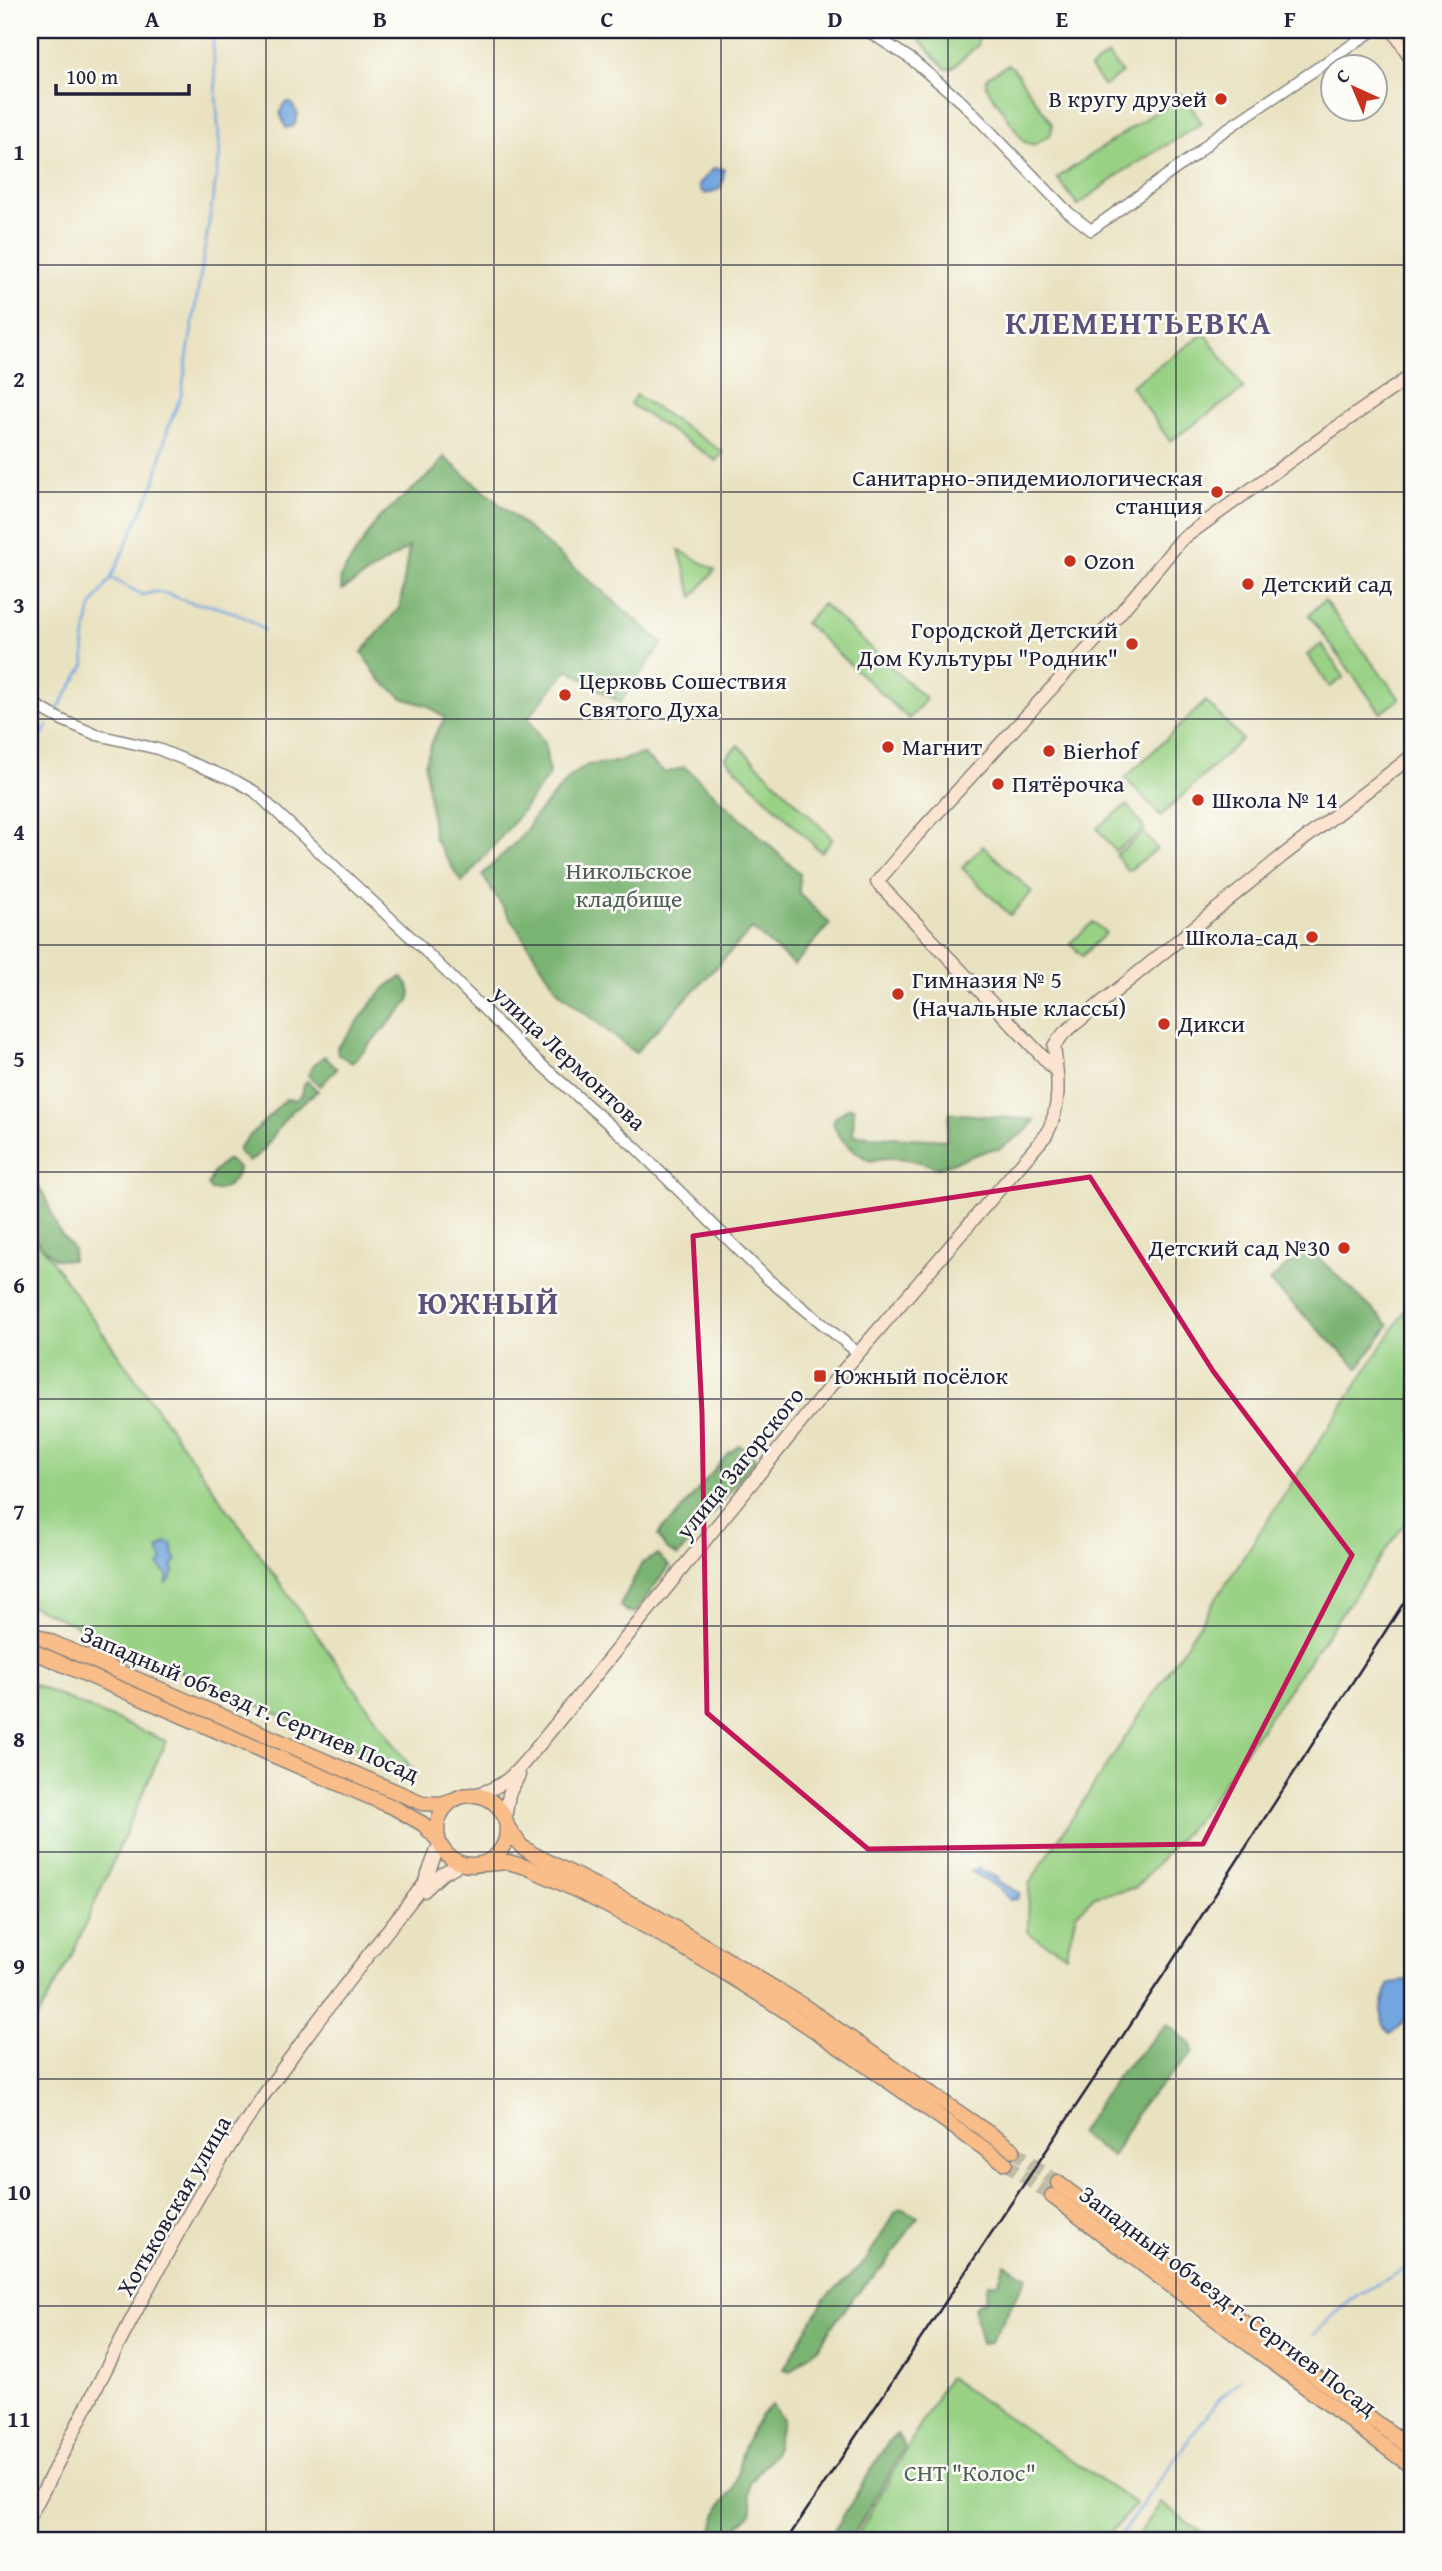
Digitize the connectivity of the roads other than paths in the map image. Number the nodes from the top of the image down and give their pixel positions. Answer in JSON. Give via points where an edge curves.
{"nodes":[{"id":1,"x":866,"y":30,"type":"edge"},
{"id":2,"x":1374,"y":30,"type":"edge"},
{"id":3,"x":1395,"y":30,"type":"edge"},
{"id":4,"x":1412,"y":49,"type":"edge"},
{"id":5,"x":1412,"y":60,"type":"edge"},
{"id":6,"x":1412,"y":375,"type":"edge"},
{"id":7,"x":30,"y":702,"type":"edge"},
{"id":8,"x":1412,"y":756,"type":"edge"},
{"id":9,"x":1058,"y":1073,"type":"junction"},
{"id":10,"x":859,"y":1353,"type":"junction"},
{"id":11,"x":30,"y":1633,"type":"edge"},
{"id":12,"x":30,"y":1650,"type":"edge"},
{"id":13,"x":539,"y":1745,"type":"junction"},
{"id":14,"x":474,"y":1795,"type":"junction"},
{"id":15,"x":453,"y":1800,"type":"junction"},
{"id":16,"x":506,"y":1823,"type":"junction"},
{"id":17,"x":438,"y":1842,"type":"junction"},
{"id":18,"x":460,"y":1864,"type":"junction"},
{"id":19,"x":484,"y":1864,"type":"junction"},
{"id":20,"x":384,"y":1935,"type":"junction"},
{"id":21,"x":1412,"y":2449,"type":"edge"},
{"id":22,"x":1412,"y":2467,"type":"edge"},
{"id":23,"x":30,"y":2516,"type":"edge"}],
"edges":[{"from":1,"to":2,"type":"street","via":[[911,59],[963,103],[1091,230],[1215,138]]},
{"from":3,"to":4,"type":"main road"},
{"from":3,"to":5,"type":"main road"},
{"from":6,"to":9,"type":"main road","via":[[1181,540],[877,882]]},
{"from":7,"to":10,"type":"street","name":"улица Лермонтова","via":[[85,730],[158,749],[254,791],[527,1052],[636,1148],[769,1280]]},
{"from":8,"to":9,"type":"main road","name":"улица Загорского","via":[[1065,1033],[1054,1046]]},
{"from":9,"to":10,"type":"main road","name":"улица Загорского","via":[[1058,1105],[1046,1135]]},
{"from":10,"to":13,"type":"main road","name":"улица Загорского"},
{"from":11,"to":15,"type":"main road","name":"Западный объезд г. Сергиев Посад","via":[[422,1803]]},
{"from":12,"to":17,"type":"main road","name":"Западный объезд г. Сергиев Посад","via":[[393,1807],[423,1824]]},
{"from":13,"to":14,"type":"main road","via":[[505,1783]]},
{"from":13,"to":16,"type":"main road","via":[[509,1794]]},
{"from":14,"to":15,"type":"main road"},
{"from":14,"to":16,"type":"main road","via":[[490,1800]]},
{"from":15,"to":17,"type":"main road","via":[[438,1820]]},
{"from":16,"to":19,"type":"main road","via":[[502,1849]]},
{"from":16,"to":19,"type":"main road","via":[[521,1846],[533,1854],[650,1913],[799,2003],[1009,2157],[792,2014],[643,1925],[526,1867],[508,1862]]},
{"from":17,"to":18,"type":"main road","via":[[444,1853]]},
{"from":17,"to":20,"type":"main road","via":[[427,1879]]},
{"from":18,"to":19,"type":"main road"},
{"from":18,"to":20,"type":"main road","via":[[432,1883]]},
{"from":20,"to":23,"type":"main road","name":"Хотьковская улица","via":[[247,2119],[207,2184]]},
{"from":21,"to":22,"type":"main road","name":"Западный объезд г. Сергиев Посад","via":[[1055,2189],[1206,2314]]}]}
